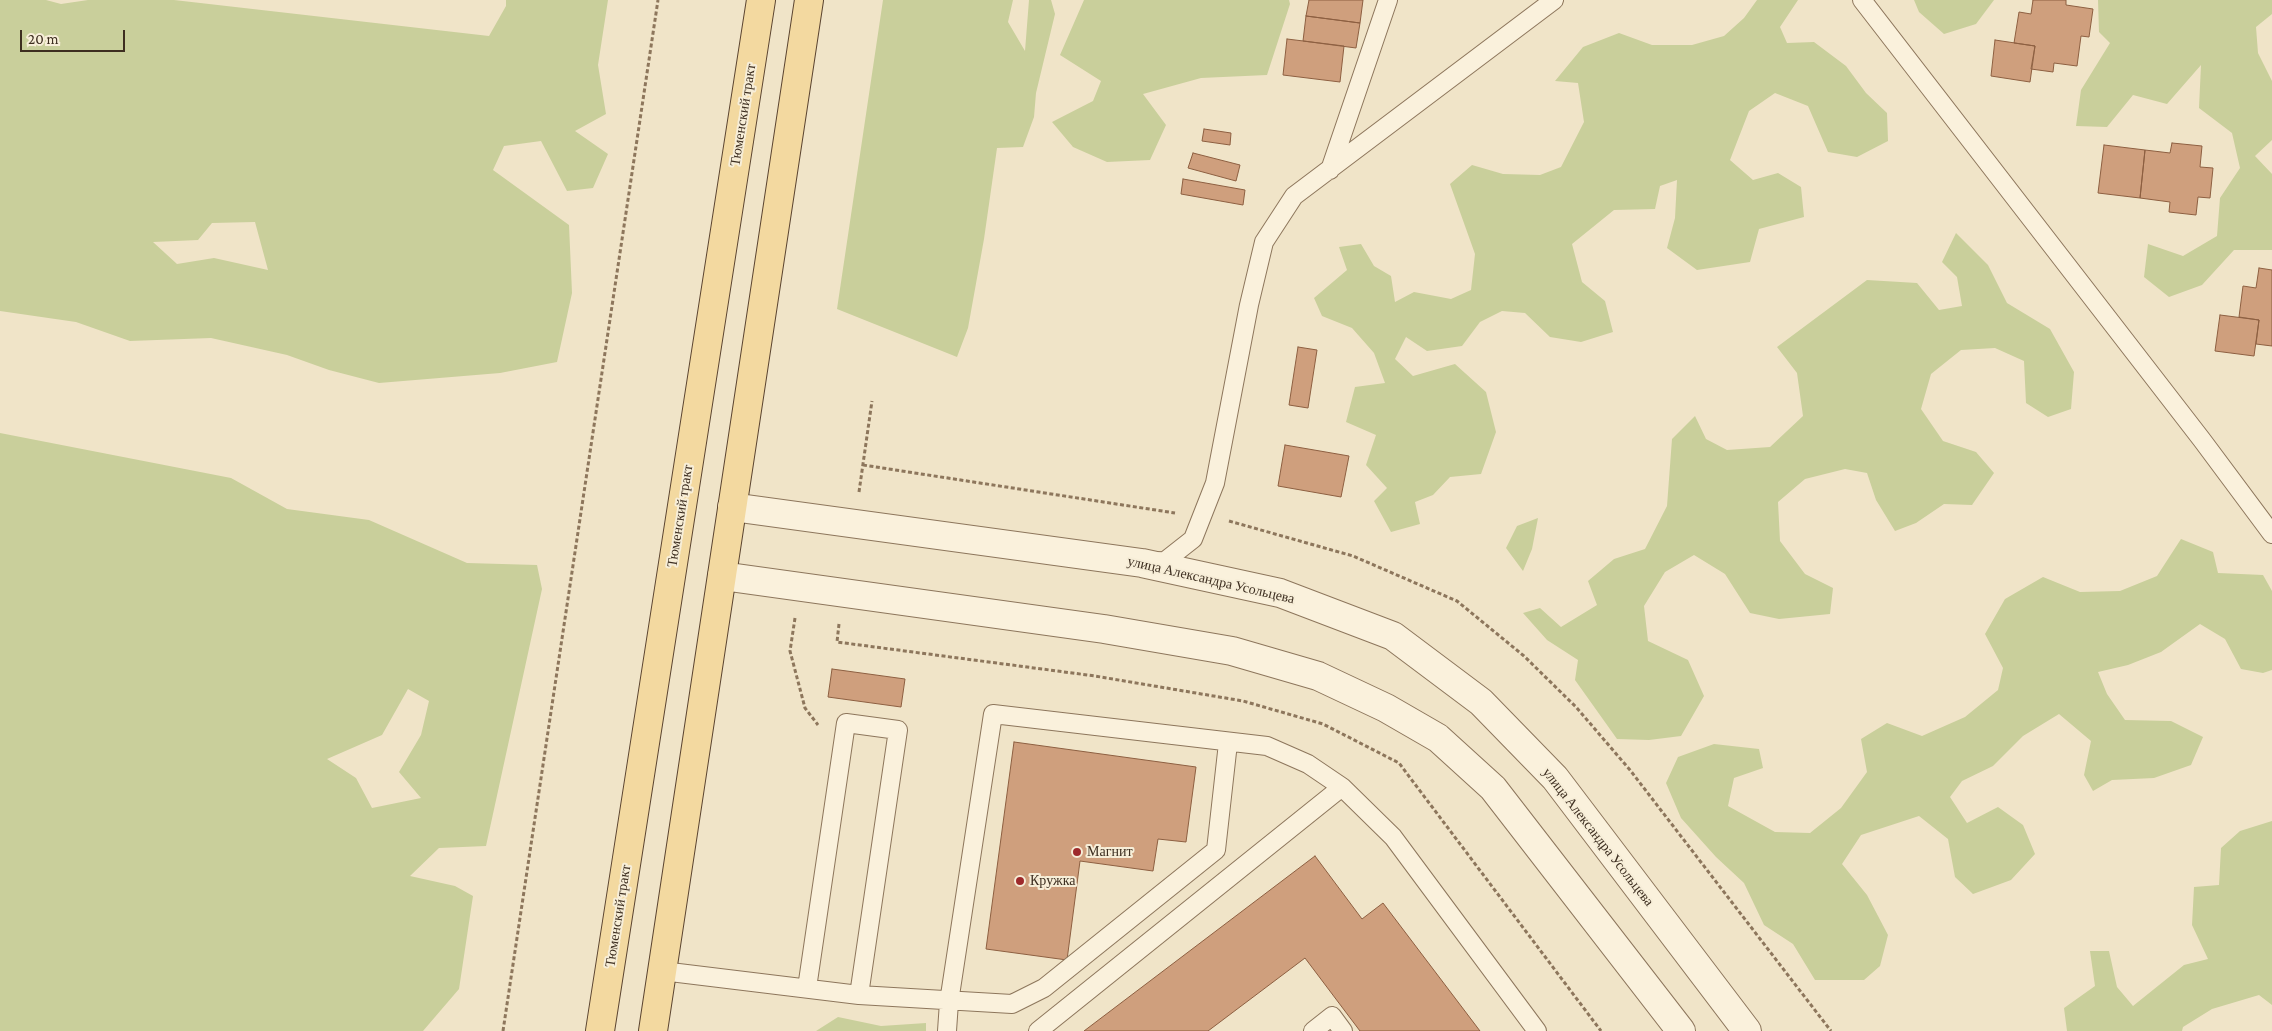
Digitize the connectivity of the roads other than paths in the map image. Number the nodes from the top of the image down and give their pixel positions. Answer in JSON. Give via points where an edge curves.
{"nodes":[{"id":1,"x":760,"y":0,"type":"edge"},
{"id":2,"x":809,"y":0,"type":"edge"},
{"id":3,"x":1388,"y":0,"type":"edge"},
{"id":4,"x":1554,"y":0,"type":"edge"},
{"id":5,"x":1862,"y":0,"type":"edge"},
{"id":6,"x":1330,"y":170,"type":"junction"},
{"id":7,"x":732,"y":507,"type":"junction"},
{"id":8,"x":2272,"y":534,"type":"edge"},
{"id":9,"x":1142,"y":563,"type":"junction"},
{"id":10,"x":722,"y":576,"type":"junction"},
{"id":11,"x":1228,"y":742,"type":"junction"},
{"id":12,"x":1342,"y":787,"type":"junction"},
{"id":13,"x":662,"y":971,"type":"junction"},
{"id":14,"x":807,"y":988,"type":"junction"},
{"id":15,"x":859,"y":995,"type":"junction"},
{"id":16,"x":949,"y":1002,"type":"junction"},
{"id":17,"x":600,"y":1031,"type":"edge"},
{"id":18,"x":653,"y":1031,"type":"edge"},
{"id":19,"x":947,"y":1031,"type":"edge"},
{"id":20,"x":1038,"y":1031,"type":"edge"},
{"id":21,"x":1313,"y":1031,"type":"edge"},
{"id":22,"x":1343,"y":1031,"type":"edge"},
{"id":23,"x":1537,"y":1031,"type":"edge"},
{"id":24,"x":1681,"y":1031,"type":"edge"},
{"id":25,"x":1747,"y":1031,"type":"edge"}],
"edges":[{"from":1,"to":17,"type":"main road","name":"Тюменский тракт"},
{"from":2,"to":7,"type":"main road"},
{"from":3,"to":6,"type":"lane"},
{"from":4,"to":6,"type":"lane"},
{"from":5,"to":8,"type":"lane"},
{"from":6,"to":9,"type":"lane","via":[[1294,196],[1264,242],[1215,483],[1193,539],[1165,561]]},
{"from":7,"to":9,"type":"street","name":"улица Александра Усольцева"},
{"from":7,"to":10,"type":"main road"},
{"from":9,"to":25,"type":"street","name":"улица Александра Усольцева","via":[[1280,593],[1393,636],[1481,702],[1554,778]]},
{"from":10,"to":13,"type":"main road"},
{"from":10,"to":24,"type":"street","via":[[1104,629],[1232,651],[1318,676],[1386,708],[1438,738],[1493,788]]},
{"from":11,"to":12,"type":"lane","via":[[1266,746],[1308,764]]},
{"from":11,"to":16,"type":"lane","via":[[1216,850],[1044,988],[1012,1004]]},
{"from":11,"to":16,"type":"lane","via":[[993,714]]},
{"from":12,"to":20,"type":"lane"},
{"from":12,"to":23,"type":"lane","via":[[1393,837]]},
{"from":13,"to":14,"type":"lane"},
{"from":13,"to":18,"type":"main road"},
{"from":14,"to":15,"type":"lane"},
{"from":14,"to":15,"type":"lane","via":[[846,723],[898,730]]},
{"from":15,"to":16,"type":"lane"},
{"from":16,"to":19,"type":"lane"},
{"from":21,"to":22,"type":"lane","via":[[1332,1016]]}]}
